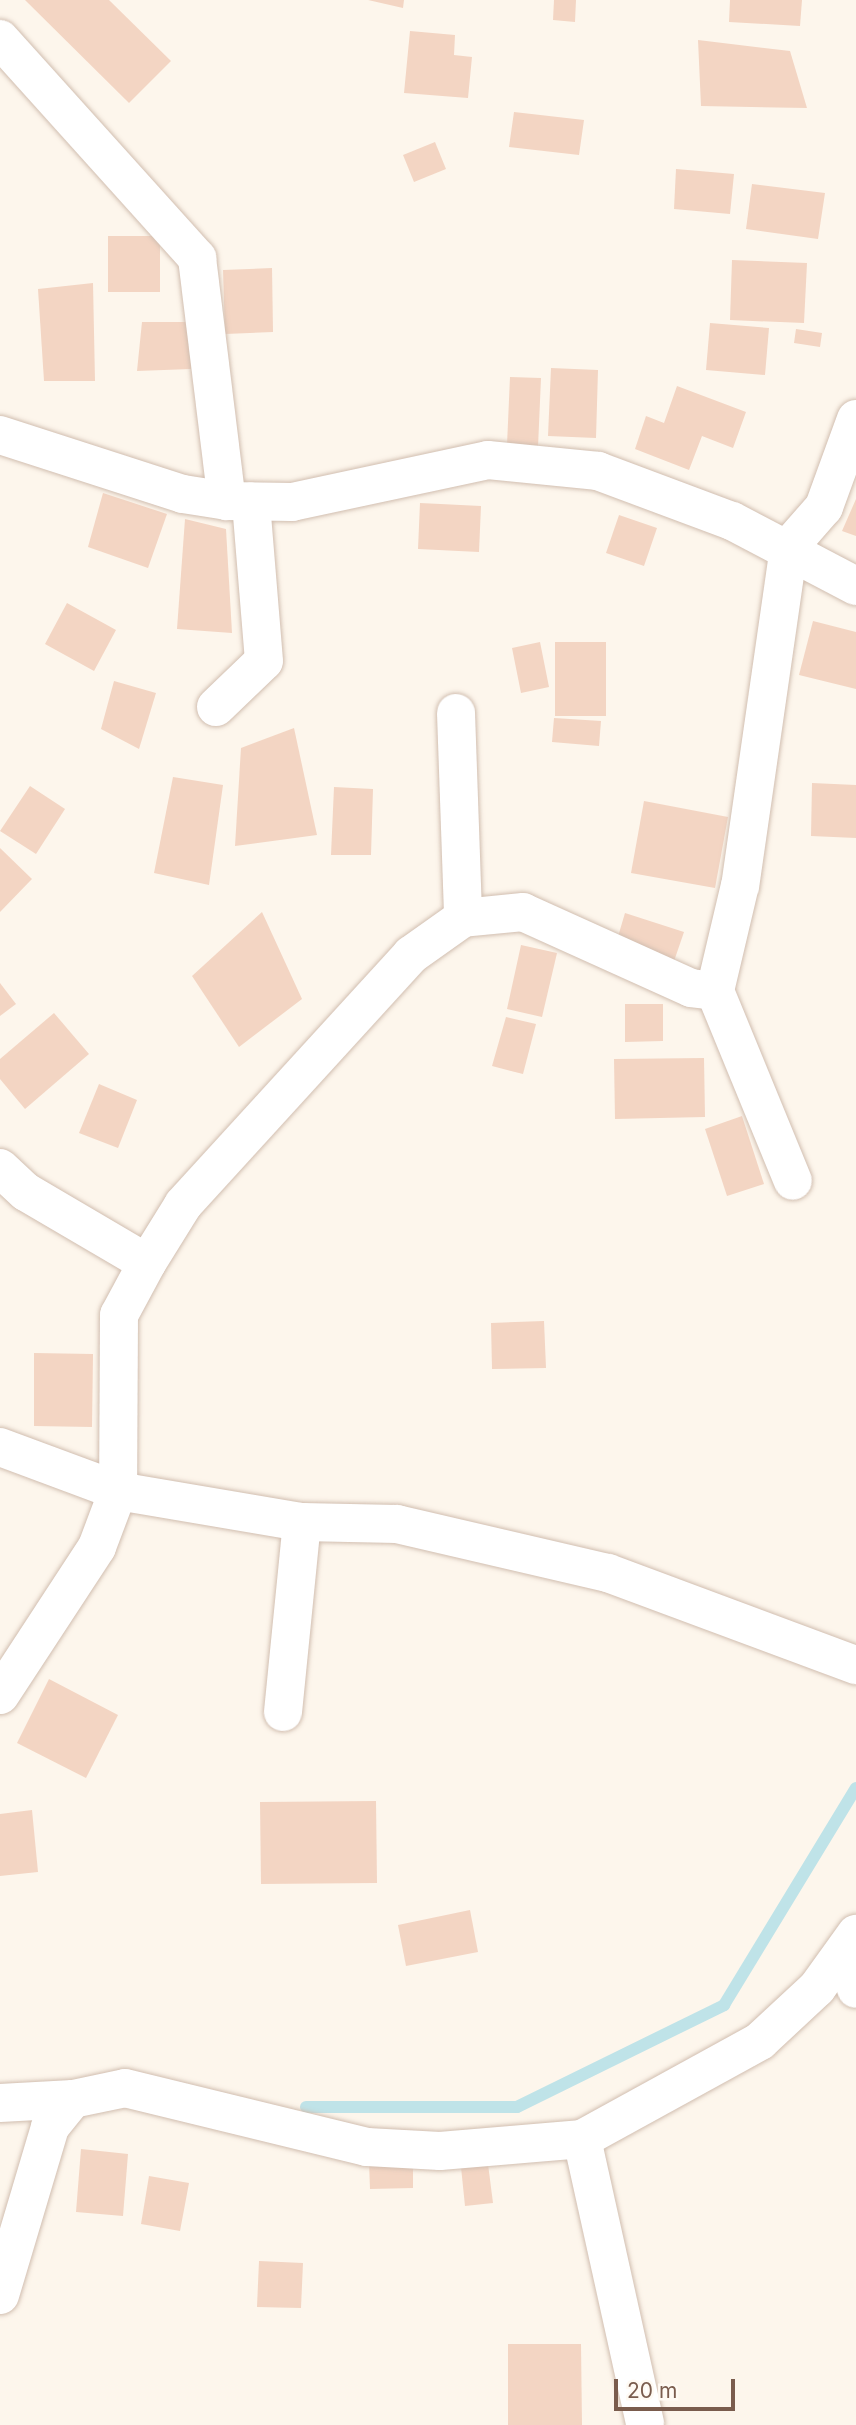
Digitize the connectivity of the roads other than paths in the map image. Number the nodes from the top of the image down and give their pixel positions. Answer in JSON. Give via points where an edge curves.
{"nodes":[{"id":1,"x":0,"y":38,"type":"edge"},
{"id":2,"x":856,"y":419,"type":"edge"},
{"id":3,"x":0,"y":435,"type":"edge"},
{"id":4,"x":239,"y":501,"type":"junction"},
{"id":5,"x":789,"y":547,"type":"junction"},
{"id":6,"x":856,"y":586,"type":"edge"},
{"id":7,"x":216,"y":707,"type":"dead end"},
{"id":8,"x":456,"y":713,"type":"dead end"},
{"id":9,"x":463,"y":918,"type":"junction"},
{"id":10,"x":715,"y":991,"type":"junction"},
{"id":11,"x":0,"y":1168,"type":"edge"},
{"id":12,"x":793,"y":1181,"type":"dead end"},
{"id":13,"x":147,"y":1262,"type":"junction"},
{"id":14,"x":0,"y":1447,"type":"edge"},
{"id":15,"x":118,"y":1491,"type":"junction"},
{"id":16,"x":302,"y":1522,"type":"junction"},
{"id":17,"x":856,"y":1665,"type":"edge"},
{"id":18,"x":0,"y":1695,"type":"edge"},
{"id":19,"x":283,"y":1712,"type":"dead end"},
{"id":20,"x":851,"y":1942,"type":"edge"},
{"id":21,"x":856,"y":1989,"type":"edge"},
{"id":22,"x":73,"y":2099,"type":"junction"},
{"id":23,"x":0,"y":2103,"type":"edge"},
{"id":24,"x":582,"y":2139,"type":"junction"},
{"id":25,"x":0,"y":2295,"type":"edge"},
{"id":26,"x":645,"y":2423,"type":"dead end"}],
"edges":[{"from":1,"to":4,"type":"street","via":[[197,258]]},
{"from":2,"to":5,"type":"street","via":[[824,507]]},
{"from":3,"to":4,"type":"street","via":[[183,494]]},
{"from":4,"to":5,"type":"street","via":[[292,502],[488,460],[538,463],[653,487]]},
{"from":4,"to":7,"type":"street","via":[[264,661]]},
{"from":5,"to":6,"type":"street"},
{"from":5,"to":10,"type":"street","via":[[740,885]]},
{"from":8,"to":9,"type":"street"},
{"from":9,"to":10,"type":"street","via":[[523,912],[691,988]]},
{"from":9,"to":13,"type":"street","via":[[411,955],[254,1125],[183,1205]]},
{"from":10,"to":12,"type":"street"},
{"from":11,"to":13,"type":"street","via":[[26,1192]]},
{"from":13,"to":15,"type":"street","via":[[119,1315]]},
{"from":14,"to":15,"type":"street"},
{"from":15,"to":16,"type":"street"},
{"from":15,"to":18,"type":"street","via":[[97,1546]]},
{"from":16,"to":17,"type":"street","via":[[397,1524],[608,1573]]},
{"from":16,"to":19,"type":"street"},
{"from":20,"to":21,"type":"street"},
{"from":20,"to":24,"type":"street","via":[[817,1988],[760,2040]]},
{"from":22,"to":23,"type":"street"},
{"from":22,"to":24,"type":"street","via":[[125,2088],[367,2147],[440,2151]]},
{"from":22,"to":25,"type":"street","via":[[50,2127]]},
{"from":24,"to":26,"type":"street"}]}
